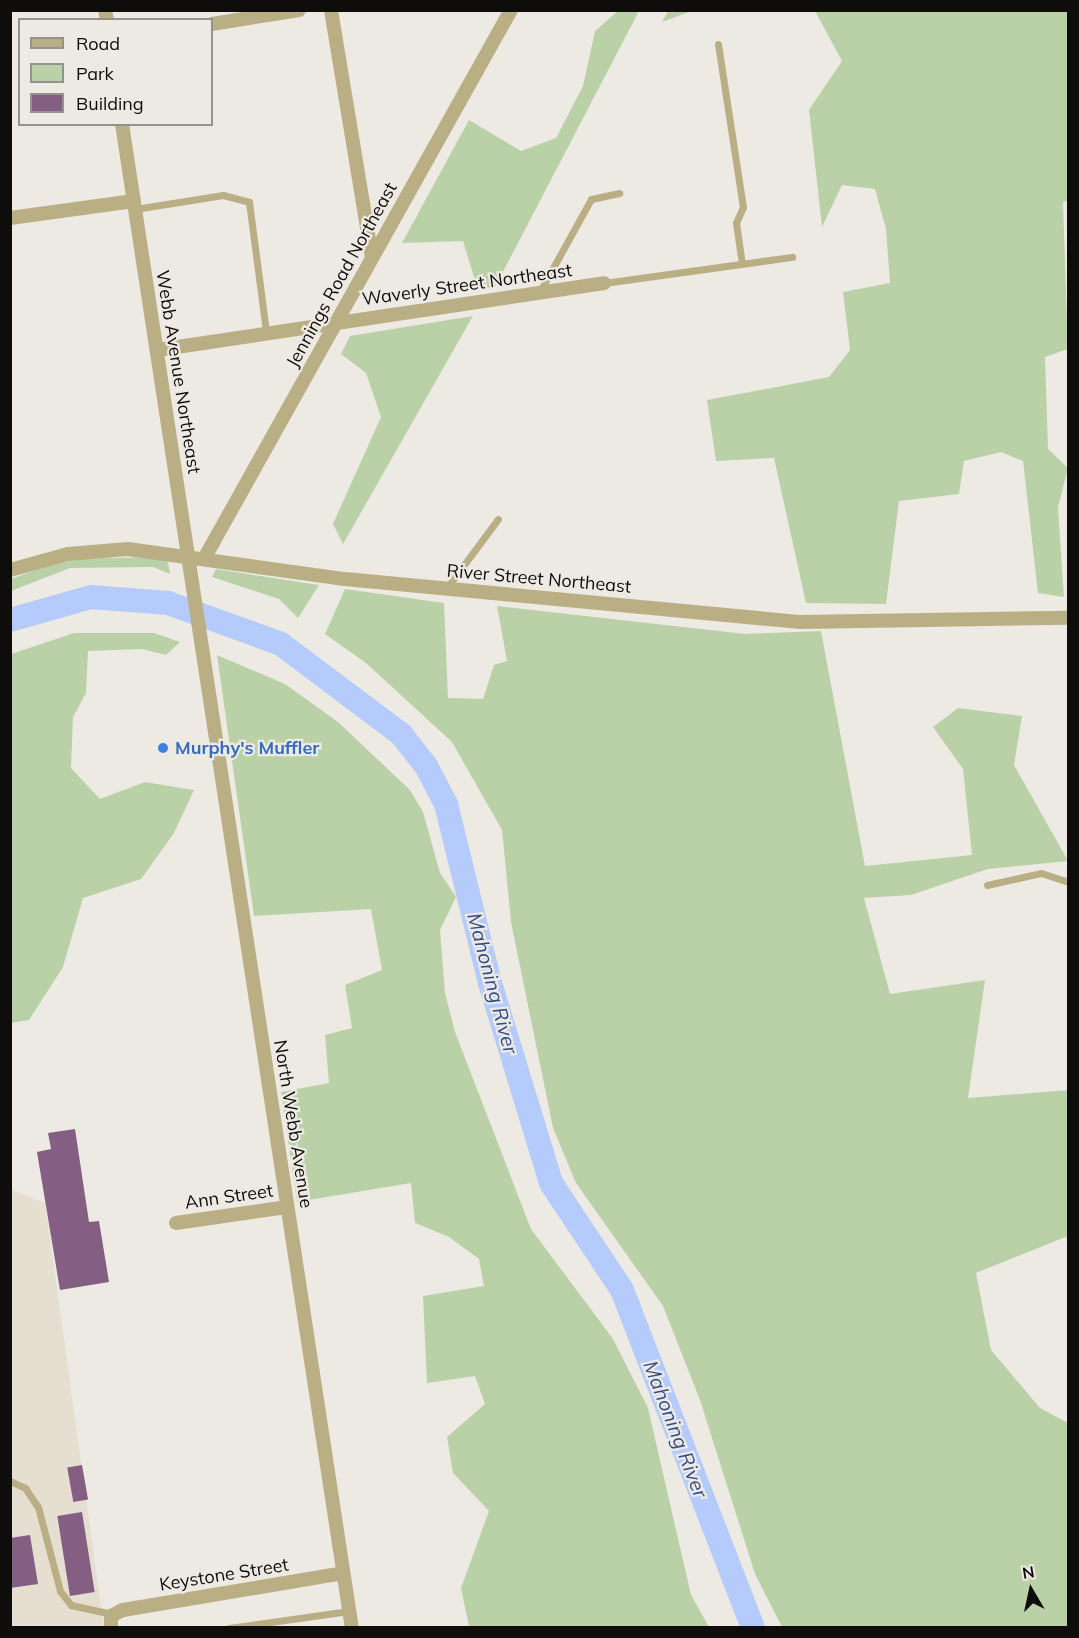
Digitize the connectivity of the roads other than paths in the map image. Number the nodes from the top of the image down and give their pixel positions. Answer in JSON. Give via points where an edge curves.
{"nodes":[{"id":1,"x":299,"y":10,"type":"edge"},
{"id":2,"x":331,"y":10,"type":"edge"},
{"id":3,"x":511,"y":10,"type":"edge"},
{"id":4,"x":213,"y":24,"type":"edge"},
{"id":5,"x":718,"y":44,"type":"dead end"},
{"id":6,"x":122,"y":126,"type":"edge"},
{"id":7,"x":619,"y":193,"type":"dead end"},
{"id":8,"x":134,"y":205,"type":"junction"},
{"id":9,"x":10,"y":218,"type":"edge"},
{"id":10,"x":372,"y":257,"type":"junction"},
{"id":11,"x":792,"y":257,"type":"dead end"},
{"id":12,"x":742,"y":264,"type":"junction"},
{"id":13,"x":604,"y":283,"type":"joint"},
{"id":14,"x":539,"y":293,"type":"junction"},
{"id":15,"x":336,"y":322,"type":"junction"},
{"id":16,"x":266,"y":331,"type":"junction"},
{"id":17,"x":157,"y":350,"type":"junction"},
{"id":18,"x":498,"y":519,"type":"dead end"},
{"id":19,"x":188,"y":554,"type":"junction"},
{"id":20,"x":204,"y":557,"type":"junction"},
{"id":21,"x":10,"y":570,"type":"edge"},
{"id":22,"x":446,"y":589,"type":"junction"},
{"id":23,"x":1068,"y":618,"type":"edge"},
{"id":24,"x":199,"y":625,"type":"joint"},
{"id":25,"x":1068,"y":882,"type":"edge"},
{"id":26,"x":987,"y":885,"type":"dead end"},
{"id":27,"x":287,"y":1207,"type":"junction"},
{"id":28,"x":176,"y":1223,"type":"dead end"},
{"id":29,"x":10,"y":1481,"type":"edge"},
{"id":30,"x":343,"y":1573,"type":"junction"},
{"id":31,"x":349,"y":1611,"type":"junction"},
{"id":32,"x":112,"y":1621,"type":"edge"},
{"id":33,"x":229,"y":1628,"type":"edge"},
{"id":34,"x":352,"y":1628,"type":"edge"}],
"edges":[{"from":1,"to":4,"type":"street"},
{"from":2,"to":10,"type":"street"},
{"from":3,"to":10,"type":"street","name":"Jennings Road Northeast"},
{"from":5,"to":12,"type":"lane","via":[[743,207],[736,223]]},
{"from":6,"to":8,"type":"street","name":"Webb Avenue Northeast"},
{"from":7,"to":14,"type":"lane","via":[[591,199]]},
{"from":8,"to":9,"type":"street"},
{"from":8,"to":16,"type":"lane","via":[[223,195],[249,202]]},
{"from":8,"to":17,"type":"street","name":"Webb Avenue Northeast"},
{"from":10,"to":15,"type":"street","name":"Jennings Road Northeast"},
{"from":11,"to":12,"type":"lane"},
{"from":12,"to":13,"type":"lane"},
{"from":13,"to":14,"type":"street","name":"Waverly Street Northeast"},
{"from":14,"to":15,"type":"street","name":"Waverly Street Northeast"},
{"from":15,"to":16,"type":"street","name":"Waverly Street Northeast"},
{"from":15,"to":20,"type":"street","name":"Jennings Road Northeast"},
{"from":16,"to":17,"type":"street","name":"Waverly Street Northeast"},
{"from":17,"to":19,"type":"street","name":"Webb Avenue Northeast"},
{"from":18,"to":22,"type":"lane"},
{"from":19,"to":20,"type":"street","name":"River Street Northeast"},
{"from":19,"to":21,"type":"street","name":"River Street Northeast","via":[[87,551]]},
{"from":19,"to":24,"type":"street","name":"Webb Avenue Northeast"},
{"from":20,"to":22,"type":"street","name":"River Street Northeast"},
{"from":22,"to":23,"type":"street","name":"River Street Northeast","via":[[801,622]]},
{"from":24,"to":27,"type":"street","name":"North Webb Avenue"},
{"from":25,"to":26,"type":"lane","via":[[1041,873]]},
{"from":27,"to":28,"type":"street","name":"Ann Street"},
{"from":27,"to":30,"type":"street","name":"North Webb Avenue"},
{"from":29,"to":32,"type":"lane","via":[[25,1488],[38,1507],[60,1591],[71,1605]]},
{"from":30,"to":31,"type":"street","name":"North Webb Avenue"},
{"from":30,"to":32,"type":"street","name":"Keystone Street"},
{"from":31,"to":33,"type":"lane"},
{"from":31,"to":34,"type":"street","name":"North Webb Avenue"}]}
